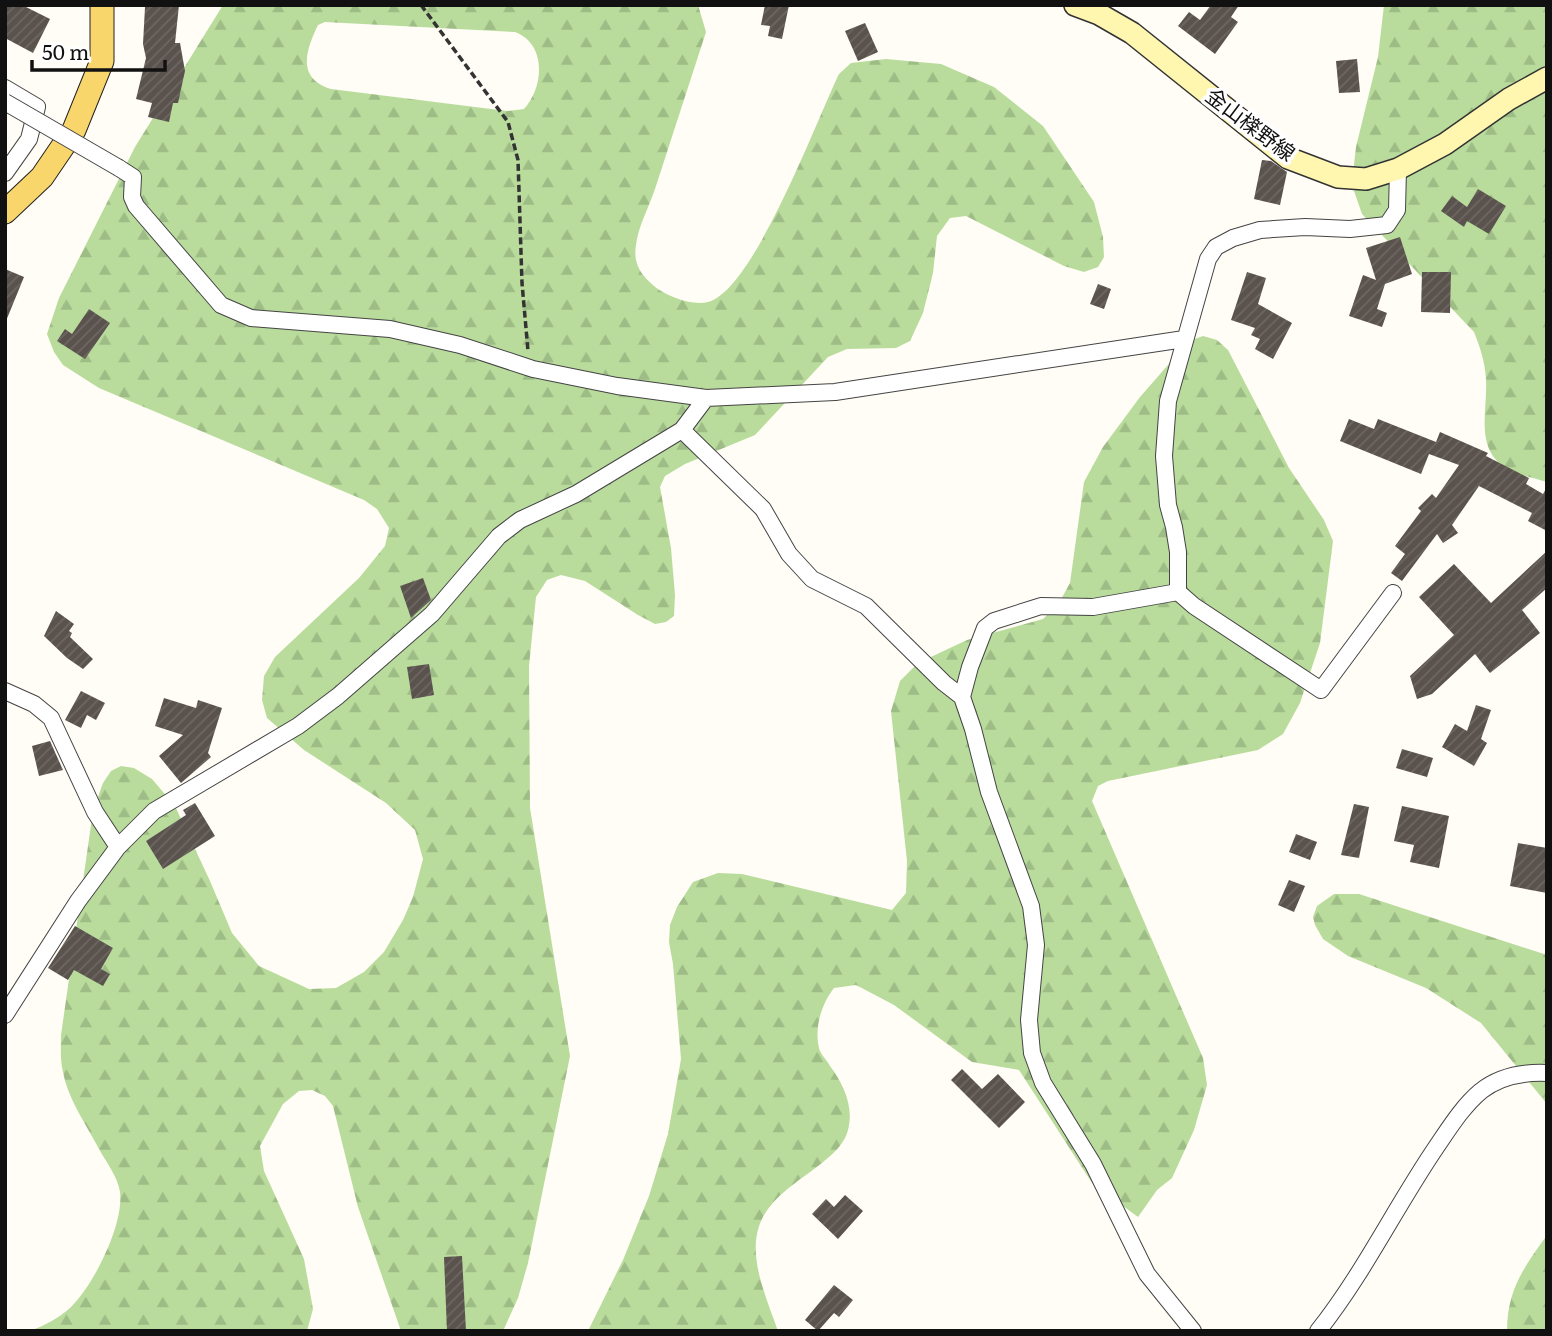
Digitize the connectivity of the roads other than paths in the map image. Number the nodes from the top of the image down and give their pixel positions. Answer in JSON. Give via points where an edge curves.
{"nodes":[{"id":1,"x":102,"y":5,"type":"edge"},
{"id":2,"x":1075,"y":5,"type":"edge"},
{"id":3,"x":1547,"y":78,"type":"edge"},
{"id":4,"x":5,"y":88,"type":"edge"},
{"id":5,"x":5,"y":102,"type":"edge"},
{"id":6,"x":1398,"y":169,"type":"junction"},
{"id":7,"x":5,"y":173,"type":"edge"},
{"id":8,"x":5,"y":212,"type":"edge"},
{"id":9,"x":1184,"y":339,"type":"junction"},
{"id":10,"x":706,"y":398,"type":"junction"},
{"id":11,"x":682,"y":430,"type":"junction"},
{"id":12,"x":1178,"y":592,"type":"junction"},
{"id":13,"x":1393,"y":593,"type":"dead end"},
{"id":14,"x":5,"y":691,"type":"edge"},
{"id":15,"x":962,"y":697,"type":"junction"},
{"id":16,"x":118,"y":847,"type":"junction"},
{"id":17,"x":5,"y":1014,"type":"edge"},
{"id":18,"x":1547,"y":1073,"type":"edge"},
{"id":19,"x":1193,"y":1331,"type":"edge"},
{"id":20,"x":1318,"y":1331,"type":"edge"}],
"edges":[{"from":1,"to":8,"type":"main road","via":[[102,61],[74,130],[42,177]]},
{"from":2,"to":6,"type":"main road","name":"金山檪野線","via":[[1132,33],[1288,158],[1338,177],[1366,179]]},
{"from":3,"to":6,"type":"main road","name":"金山檪野線","via":[[1446,144]]},
{"from":4,"to":7,"type":"street","via":[[37,107],[29,139]]},
{"from":5,"to":10,"type":"street","bridge":true,"via":[[133,177],[136,206],[220,305],[251,318],[390,329],[460,345],[529,368]]},
{"from":6,"to":9,"type":"street","via":[[1397,210],[1388,225],[1260,230],[1216,247],[1208,259]]},
{"from":9,"to":10,"type":"street","via":[[835,392]]},
{"from":9,"to":12,"type":"street","via":[[1168,401],[1164,456],[1167,505],[1178,552]]},
{"from":10,"to":11,"type":"street"},
{"from":11,"to":15,"type":"street","via":[[763,509],[789,554],[812,579],[866,606]]},
{"from":11,"to":16,"type":"street","via":[[576,494],[520,520],[499,536],[423,622],[338,696],[298,726],[154,811]]},
{"from":12,"to":13,"type":"street","via":[[1321,690]]},
{"from":12,"to":15,"type":"street","via":[[1093,607],[1041,606],[994,621],[985,628]]},
{"from":14,"to":16,"type":"street","via":[[51,718],[95,812]]},
{"from":15,"to":19,"type":"street","via":[[989,792],[1031,906],[1036,945],[1032,1053],[1147,1273]]},
{"from":16,"to":17,"type":"street"},
{"from":18,"to":20,"type":"street","via":[[1515,1074],[1482,1090],[1462,1111]]}]}
